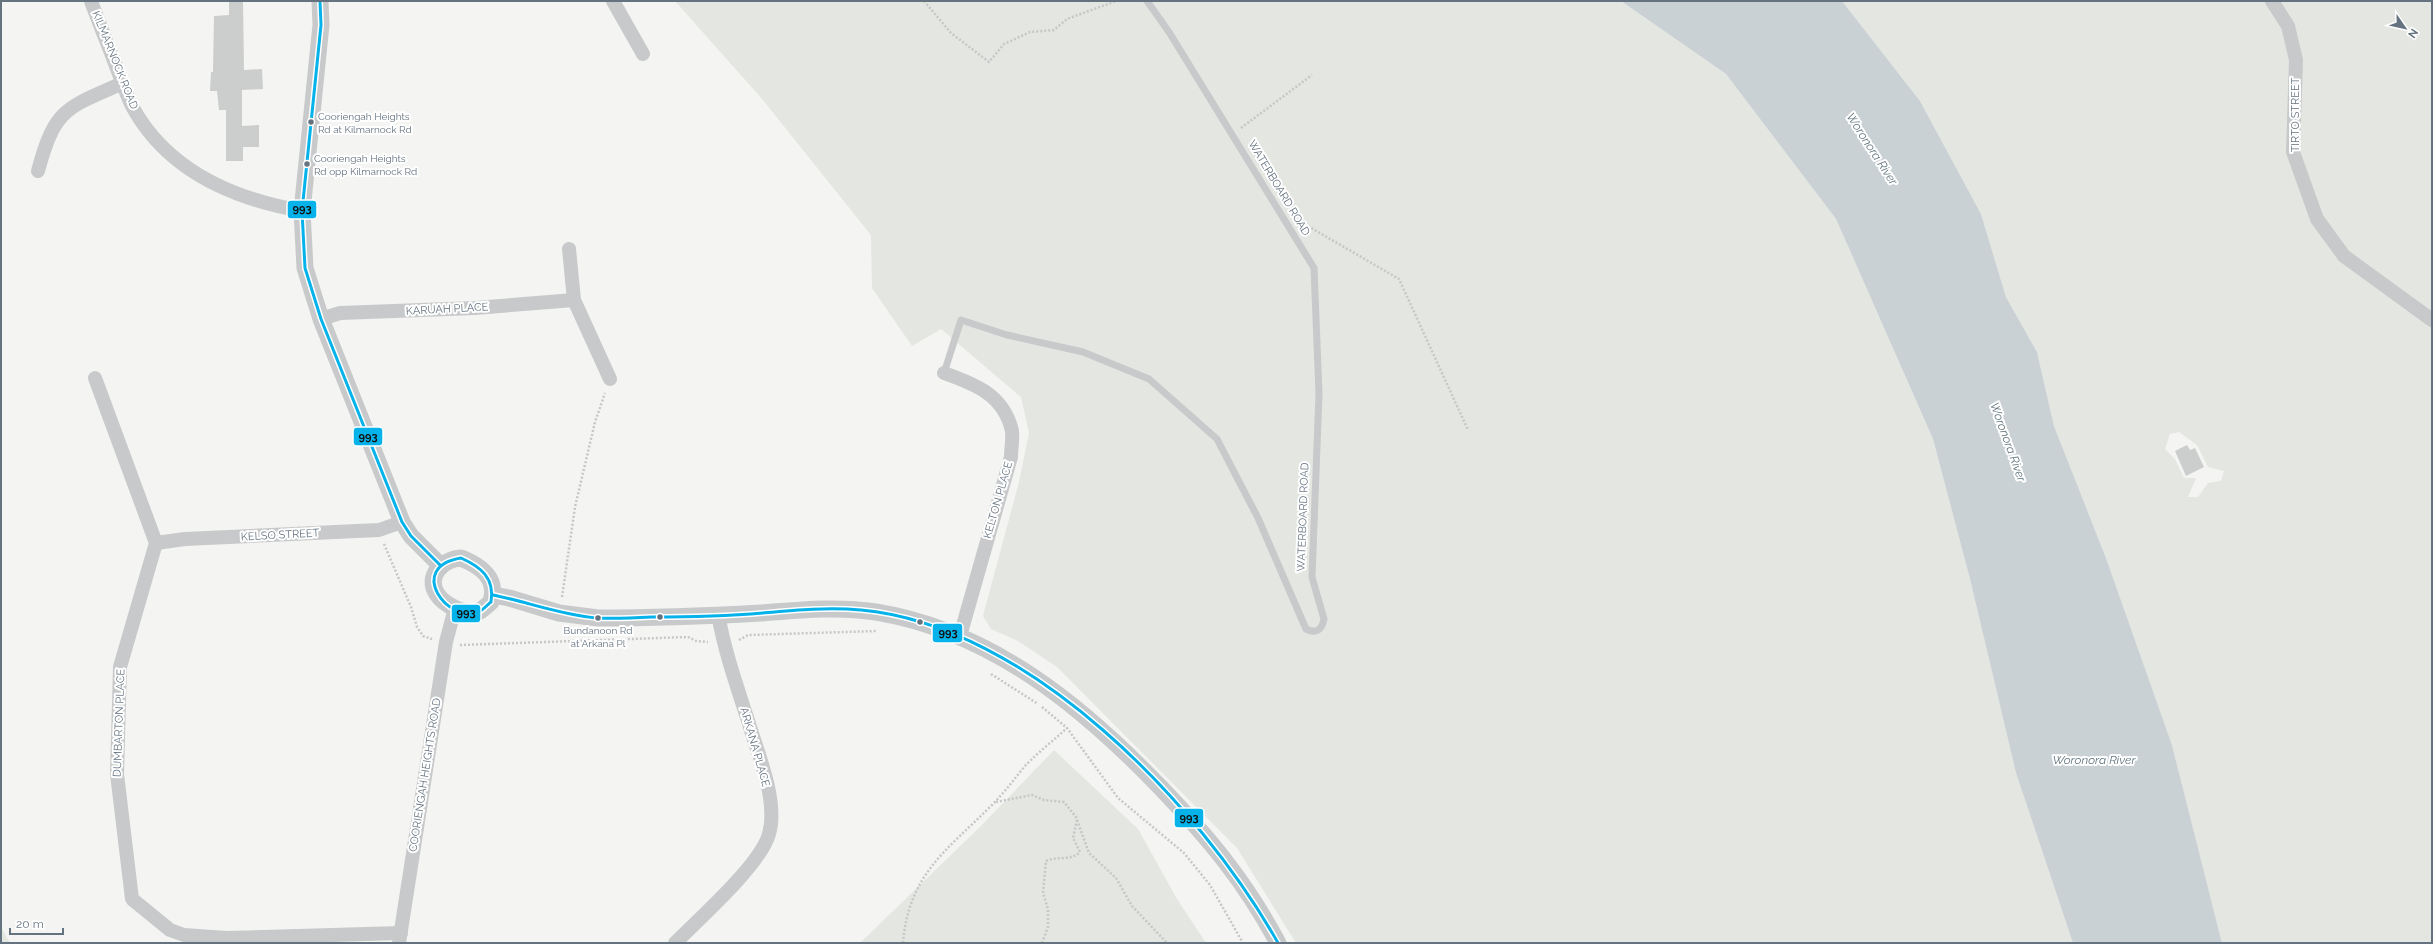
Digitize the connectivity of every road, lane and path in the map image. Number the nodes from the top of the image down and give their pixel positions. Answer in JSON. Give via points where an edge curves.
{"nodes":[{"id":1,"x":91,"y":1,"type":"edge"},
{"id":2,"x":320,"y":1,"type":"edge"},
{"id":3,"x":613,"y":1,"type":"edge"},
{"id":4,"x":924,"y":1,"type":"edge"},
{"id":5,"x":1116,"y":1,"type":"edge"},
{"id":6,"x":1147,"y":1,"type":"edge"},
{"id":7,"x":2272,"y":1,"type":"edge"},
{"id":8,"x":643,"y":54,"type":"dead end"},
{"id":9,"x":1312,"y":75,"type":"dead end"},
{"id":10,"x":123,"y":83,"type":"junction"},
{"id":11,"x":1233,"y":134,"type":"junction"},
{"id":12,"x":38,"y":171,"type":"dead end"},
{"id":13,"x":1280,"y":210,"type":"junction"},
{"id":14,"x":302,"y":211,"type":"junction"},
{"id":15,"x":569,"y":249,"type":"dead end"},
{"id":16,"x":574,"y":300,"type":"junction"},
{"id":17,"x":321,"y":319,"type":"junction"},
{"id":18,"x":2432,"y":320,"type":"edge"},
{"id":19,"x":944,"y":373,"type":"joint"},
{"id":20,"x":95,"y":378,"type":"dead end"},
{"id":21,"x":610,"y":379,"type":"joint"},
{"id":22,"x":1468,"y":430,"type":"dead end"},
{"id":23,"x":402,"y":522,"type":"junction"},
{"id":24,"x":379,"y":530,"type":"junction"},
{"id":25,"x":156,"y":544,"type":"junction"},
{"id":26,"x":440,"y":565,"type":"junction"},
{"id":27,"x":493,"y":595,"type":"junction"},
{"id":28,"x":455,"y":608,"type":"junction"},
{"id":29,"x":559,"y":613,"type":"junction"},
{"id":30,"x":718,"y":614,"type":"junction"},
{"id":31,"x":878,"y":631,"type":"dead end"},
{"id":32,"x":960,"y":636,"type":"junction"},
{"id":33,"x":723,"y":641,"type":"junction"},
{"id":34,"x":446,"y":642,"type":"junction"},
{"id":35,"x":989,"y":672,"type":"dead end"},
{"id":36,"x":1067,"y":728,"type":"junction"},
{"id":37,"x":995,"y":802,"type":"junction"},
{"id":38,"x":1077,"y":820,"type":"junction"},
{"id":39,"x":400,"y":938,"type":"edge"},
{"id":40,"x":675,"y":943,"type":"edge"},
{"id":41,"x":903,"y":943,"type":"edge"},
{"id":42,"x":1042,"y":943,"type":"edge"},
{"id":43,"x":1166,"y":943,"type":"edge"},
{"id":44,"x":1243,"y":943,"type":"edge"},
{"id":45,"x":1278,"y":943,"type":"edge"}],
"edges":[{"from":1,"to":10,"type":"street","name":"KILMARNOCK ROAD"},
{"from":2,"to":14,"type":"street","via":[[321,25]]},
{"from":3,"to":8,"type":"street"},
{"from":4,"to":5,"type":"path","via":[[951,33],[989,62],[1004,44],[1030,32],[1054,30],[1067,18]]},
{"from":6,"to":11,"type":"lane","name":"WATERBOARD ROAD"},
{"from":7,"to":18,"type":"street","name":"TIRTO STREET","via":[[2288,26],[2296,60],[2293,152],[2317,219],[2344,256]]},
{"from":9,"to":11,"type":"path"},
{"from":10,"to":12,"type":"street","via":[[69,108],[57,120]]},
{"from":10,"to":14,"type":"street","name":"KILMARNOCK ROAD","via":[[145,128],[181,165],[227,190],[256,201]]},
{"from":11,"to":13,"type":"lane","name":"WATERBOARD ROAD"},
{"from":13,"to":19,"type":"lane","name":"WATERBOARD ROAD","via":[[1314,268],[1319,394],[1312,577],[1324,619],[1323,626],[1318,631],[1306,629],[1258,518],[1218,439],[1149,380],[1083,352],[961,320]]},
{"from":13,"to":22,"type":"path","via":[[1399,279]]},
{"from":14,"to":17,"type":"street","via":[[305,268]]},
{"from":15,"to":16,"type":"street"},
{"from":16,"to":17,"type":"street","name":"KARUAH PLACE","via":[[475,308],[340,313]]},
{"from":16,"to":21,"type":"street"},
{"from":17,"to":23,"type":"street"},
{"from":19,"to":32,"type":"street","name":"KELTON PLACE","via":[[989,393],[1003,412],[1012,432],[1011,457]]},
{"from":20,"to":25,"type":"street"},
{"from":21,"to":29,"type":"path","via":[[595,422],[575,507]]},
{"from":23,"to":24,"type":"street","name":"KELSO STREET"},
{"from":23,"to":26,"type":"street","via":[[411,536]]},
{"from":24,"to":25,"type":"street","name":"KELSO STREET","via":[[185,539]]},
{"from":24,"to":34,"type":"path","via":[[404,588],[417,627],[423,636]]},
{"from":25,"to":39,"type":"street","name":"DUMBARTON PLACE","via":[[120,667],[116,774],[132,899],[170,930],[184,935],[227,938]]},
{"from":26,"to":27,"type":"street","via":[[460,558],[471,562],[490,577]]},
{"from":26,"to":28,"type":"street","via":[[433,582],[436,594]]},
{"from":27,"to":28,"type":"street","via":[[491,602],[478,612]]},
{"from":27,"to":29,"type":"street"},
{"from":28,"to":34,"type":"street","name":"COORIENGAH HEIGHTS ROAD"},
{"from":29,"to":30,"type":"street","via":[[598,618]]},
{"from":30,"to":32,"type":"street","via":[[811,608],[847,609],[904,618],[933,625]]},
{"from":30,"to":33,"type":"street","name":"ARKANA PLACE"},
{"from":31,"to":33,"type":"path","via":[[748,635],[739,640]]},
{"from":32,"to":45,"type":"street","via":[[1002,656],[1033,675],[1114,740],[1229,863]]},
{"from":33,"to":34,"type":"path","via":[[696,641],[688,637],[464,646]]},
{"from":33,"to":40,"type":"street","name":"ARKANA PLACE","via":[[766,780],[771,818],[770,834],[750,866]]},
{"from":34,"to":39,"type":"street","name":"COORIENGAH HEIGHTS ROAD"},
{"from":35,"to":36,"type":"path","via":[[1040,705]]},
{"from":36,"to":37,"type":"path","via":[[1025,767]]},
{"from":36,"to":44,"type":"path","via":[[1118,798],[1184,853],[1210,885]]},
{"from":37,"to":38,"type":"path","via":[[1032,795],[1044,800],[1057,800],[1064,802]]},
{"from":37,"to":41,"type":"path","via":[[960,834],[924,876],[908,908]]},
{"from":38,"to":42,"type":"path","via":[[1073,838],[1080,852],[1071,857],[1052,858],[1046,861],[1044,868],[1043,893],[1048,909],[1048,927]]},
{"from":38,"to":43,"type":"path","via":[[1090,853],[1116,878],[1132,906]]}]}
